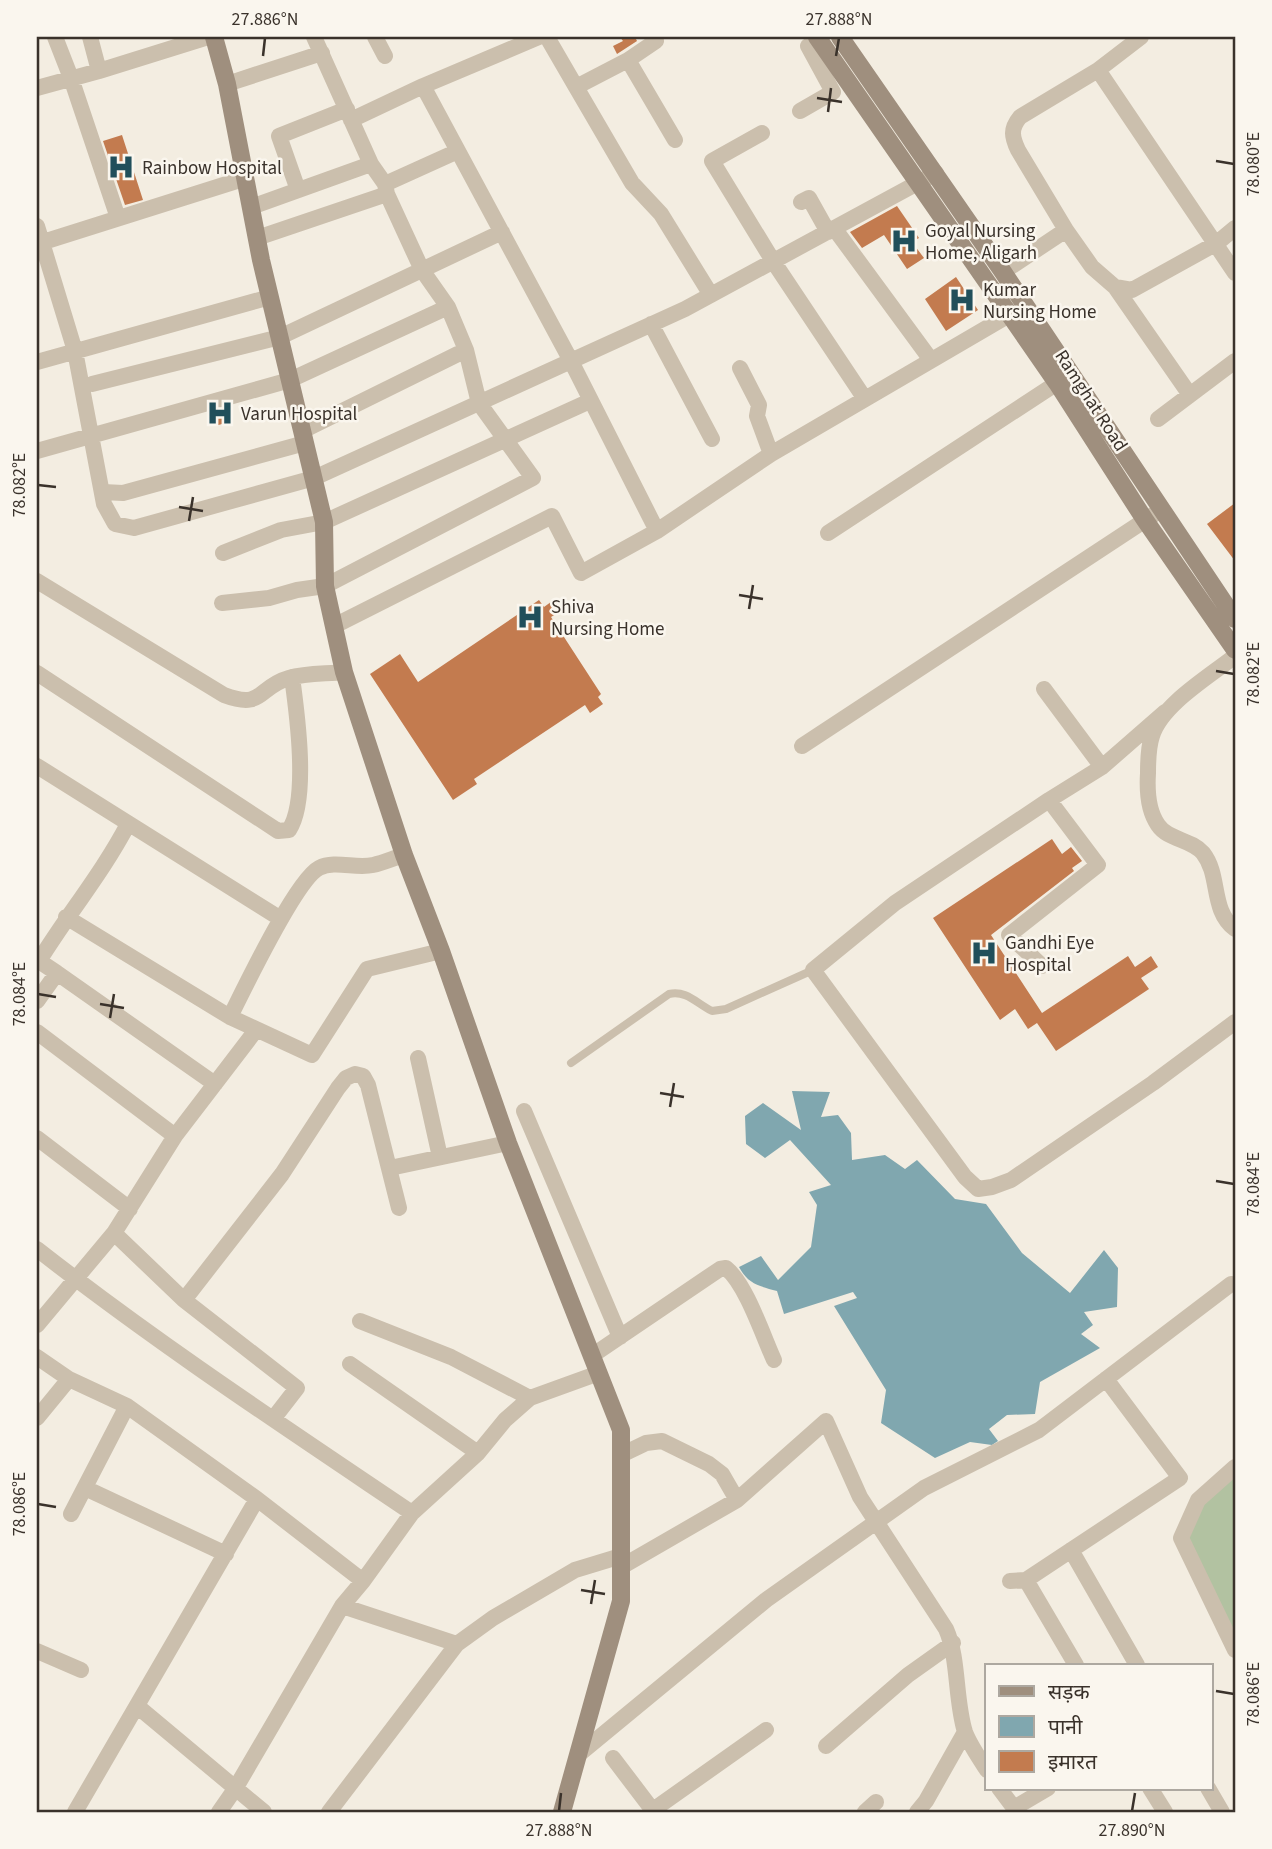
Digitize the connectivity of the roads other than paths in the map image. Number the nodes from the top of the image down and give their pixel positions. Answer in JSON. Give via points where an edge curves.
{"nodes":[{"id":1,"x":55,"y":37,"type":"edge"},
{"id":2,"x":90,"y":37,"type":"edge"},
{"id":3,"x":208,"y":37,"type":"edge"},
{"id":4,"x":214,"y":37,"type":"edge"},
{"id":5,"x":314,"y":37,"type":"edge"},
{"id":6,"x":375,"y":37,"type":"edge"},
{"id":7,"x":539,"y":37,"type":"edge"},
{"id":8,"x":547,"y":37,"type":"edge"},
{"id":9,"x":839,"y":37,"type":"edge"},
{"id":10,"x":1141,"y":37,"type":"edge"},
{"id":11,"x":818,"y":38,"type":"edge"},
{"id":12,"x":656,"y":41,"type":"dead end"},
{"id":13,"x":322,"y":53,"type":"junction"},
{"id":14,"x":385,"y":56,"type":"dead end"},
{"id":15,"x":628,"y":60,"type":"junction"},
{"id":16,"x":1098,"y":70,"type":"junction"},
{"id":17,"x":99,"y":71,"type":"junction"},
{"id":18,"x":71,"y":78,"type":"junction"},
{"id":19,"x":227,"y":84,"type":"junction"},
{"id":20,"x":423,"y":86,"type":"junction"},
{"id":21,"x":576,"y":87,"type":"junction"},
{"id":22,"x":37,"y":88,"type":"edge"},
{"id":23,"x":800,"y":111,"type":"dead end"},
{"id":24,"x":349,"y":115,"type":"junction"},
{"id":25,"x":762,"y":132,"type":"dead end"},
{"id":26,"x":675,"y":140,"type":"dead end"},
{"id":27,"x":458,"y":152,"type":"junction"},
{"id":28,"x":370,"y":164,"type":"junction"},
{"id":29,"x":936,"y":173,"type":"junction"},
{"id":30,"x":246,"y":178,"type":"junction"},
{"id":31,"x":919,"y":182,"type":"junction"},
{"id":32,"x":386,"y":189,"type":"junction"},
{"id":33,"x":298,"y":190,"type":"junction"},
{"id":34,"x":801,"y":202,"type":"dead end"},
{"id":35,"x":251,"y":207,"type":"junction"},
{"id":36,"x":118,"y":218,"type":"junction"},
{"id":37,"x":1235,"y":228,"type":"edge"},
{"id":38,"x":831,"y":230,"type":"junction"},
{"id":39,"x":1066,"y":230,"type":"junction"},
{"id":40,"x":502,"y":232,"type":"junction"},
{"id":41,"x":38,"y":237,"type":"edge"},
{"id":42,"x":257,"y":238,"type":"junction"},
{"id":43,"x":1217,"y":243,"type":"junction"},
{"id":44,"x":773,"y":261,"type":"junction"},
{"id":45,"x":422,"y":270,"type":"junction"},
{"id":46,"x":1003,"y":272,"type":"junction"},
{"id":47,"x":1235,"y":272,"type":"edge"},
{"id":48,"x":1115,"y":287,"type":"junction"},
{"id":49,"x":711,"y":295,"type":"junction"},
{"id":50,"x":270,"y":297,"type":"junction"},
{"id":51,"x":448,"y":307,"type":"junction"},
{"id":52,"x":1009,"y":315,"type":"junction"},
{"id":53,"x":651,"y":324,"type":"junction"},
{"id":54,"x":279,"y":337,"type":"junction"},
{"id":55,"x":467,"y":350,"type":"junction"},
{"id":56,"x":75,"y":351,"type":"junction"},
{"id":57,"x":930,"y":360,"type":"junction"},
{"id":58,"x":571,"y":361,"type":"junction"},
{"id":59,"x":1235,"y":361,"type":"edge"},
{"id":60,"x":37,"y":362,"type":"edge"},
{"id":61,"x":740,"y":368,"type":"dead end"},
{"id":62,"x":290,"y":380,"type":"junction"},
{"id":63,"x":1057,"y":383,"type":"junction"},
{"id":64,"x":92,"y":384,"type":"dead end"},
{"id":65,"x":1190,"y":395,"type":"junction"},
{"id":66,"x":865,"y":399,"type":"junction"},
{"id":67,"x":590,"y":401,"type":"junction"},
{"id":68,"x":479,"y":403,"type":"junction"},
{"id":69,"x":1158,"y":419,"type":"dead end"},
{"id":70,"x":91,"y":436,"type":"junction"},
{"id":71,"x":304,"y":437,"type":"junction"},
{"id":72,"x":505,"y":439,"type":"junction"},
{"id":73,"x":712,"y":439,"type":"dead end"},
{"id":74,"x":37,"y":451,"type":"edge"},
{"id":75,"x":771,"y":454,"type":"junction"},
{"id":76,"x":314,"y":478,"type":"junction"},
{"id":77,"x":103,"y":492,"type":"junction"},
{"id":78,"x":1161,"y":509,"type":"junction"},
{"id":79,"x":1145,"y":520,"type":"junction"},
{"id":80,"x":324,"y":522,"type":"junction"},
{"id":81,"x":657,"y":531,"type":"junction"},
{"id":82,"x":828,"y":533,"type":"dead end"},
{"id":83,"x":223,"y":553,"type":"dead end"},
{"id":84,"x":37,"y":580,"type":"edge"},
{"id":85,"x":325,"y":586,"type":"junction"},
{"id":86,"x":222,"y":603,"type":"dead end"},
{"id":87,"x":1232,"y":608,"type":"edge"},
{"id":88,"x":336,"y":625,"type":"junction"},
{"id":89,"x":1235,"y":650,"type":"edge"},
{"id":90,"x":1235,"y":656,"type":"edge"},
{"id":91,"x":344,"y":672,"type":"junction"},
{"id":92,"x":37,"y":673,"type":"edge"},
{"id":93,"x":292,"y":677,"type":"junction"},
{"id":94,"x":1044,"y":689,"type":"dead end"},
{"id":95,"x":1165,"y":712,"type":"junction"},
{"id":96,"x":802,"y":746,"type":"dead end"},
{"id":97,"x":37,"y":766,"type":"edge"},
{"id":98,"x":1102,"y":767,"type":"junction"},
{"id":99,"x":1049,"y":800,"type":"junction"},
{"id":100,"x":128,"y":824,"type":"junction"},
{"id":101,"x":404,"y":855,"type":"junction"},
{"id":102,"x":66,"y":917,"type":"junction"},
{"id":103,"x":281,"y":919,"type":"junction"},
{"id":104,"x":1235,"y":929,"type":"edge"},
{"id":105,"x":441,"y":951,"type":"junction"},
{"id":106,"x":38,"y":960,"type":"edge"},
{"id":107,"x":1042,"y":966,"type":"dead end"},
{"id":108,"x":813,"y":970,"type":"junction"},
{"id":109,"x":57,"y":972,"type":"junction"},
{"id":110,"x":37,"y":1001,"type":"edge"},
{"id":111,"x":230,"y":1017,"type":"junction"},
{"id":112,"x":1235,"y":1022,"type":"edge"},
{"id":113,"x":256,"y":1030,"type":"junction"},
{"id":114,"x":37,"y":1032,"type":"edge"},
{"id":115,"x":418,"y":1058,"type":"dead end"},
{"id":116,"x":571,"y":1063,"type":"dead end"},
{"id":117,"x":215,"y":1084,"type":"junction"},
{"id":118,"x":524,"y":1111,"type":"dead end"},
{"id":119,"x":175,"y":1136,"type":"junction"},
{"id":120,"x":37,"y":1139,"type":"edge"},
{"id":121,"x":508,"y":1143,"type":"junction"},
{"id":122,"x":440,"y":1157,"type":"junction"},
{"id":123,"x":390,"y":1168,"type":"junction"},
{"id":124,"x":400,"y":1208,"type":"dead end"},
{"id":125,"x":130,"y":1209,"type":"junction"},
{"id":126,"x":114,"y":1233,"type":"junction"},
{"id":127,"x":37,"y":1249,"type":"edge"},
{"id":128,"x":76,"y":1280,"type":"junction"},
{"id":129,"x":1234,"y":1284,"type":"edge"},
{"id":130,"x":184,"y":1300,"type":"junction"},
{"id":131,"x":360,"y":1321,"type":"dead end"},
{"id":132,"x":37,"y":1325,"type":"edge"},
{"id":133,"x":620,"y":1337,"type":"junction"},
{"id":134,"x":593,"y":1355,"type":"junction"},
{"id":135,"x":37,"y":1357,"type":"edge"},
{"id":136,"x":774,"y":1360,"type":"dead end"},
{"id":137,"x":349,"y":1364,"type":"dead end"},
{"id":138,"x":599,"y":1373,"type":"junction"},
{"id":139,"x":69,"y":1379,"type":"junction"},
{"id":140,"x":1106,"y":1380,"type":"junction"},
{"id":141,"x":530,"y":1398,"type":"junction"},
{"id":142,"x":127,"y":1406,"type":"junction"},
{"id":143,"x":37,"y":1418,"type":"edge"},
{"id":144,"x":273,"y":1419,"type":"junction"},
{"id":145,"x":478,"y":1453,"type":"junction"},
{"id":146,"x":621,"y":1455,"type":"junction"},
{"id":147,"x":1235,"y":1467,"type":"edge"},
{"id":148,"x":85,"y":1488,"type":"junction"},
{"id":149,"x":257,"y":1499,"type":"junction"},
{"id":150,"x":737,"y":1500,"type":"junction"},
{"id":151,"x":412,"y":1513,"type":"junction"},
{"id":152,"x":71,"y":1514,"type":"dead end"},
{"id":153,"x":877,"y":1521,"type":"junction"},
{"id":154,"x":1071,"y":1550,"type":"junction"},
{"id":155,"x":226,"y":1554,"type":"junction"},
{"id":156,"x":621,"y":1562,"type":"junction"},
{"id":157,"x":363,"y":1581,"type":"junction"},
{"id":158,"x":342,"y":1606,"type":"junction"},
{"id":159,"x":953,"y":1643,"type":"junction"},
{"id":160,"x":457,"y":1644,"type":"junction"},
{"id":161,"x":1235,"y":1650,"type":"edge"},
{"id":162,"x":37,"y":1651,"type":"edge"},
{"id":163,"x":1075,"y":1664,"type":"edge"},
{"id":164,"x":1136,"y":1664,"type":"edge"},
{"id":165,"x":81,"y":1670,"type":"dead end"},
{"id":166,"x":137,"y":1706,"type":"junction"},
{"id":167,"x":766,"y":1730,"type":"dead end"},
{"id":168,"x":965,"y":1732,"type":"junction"},
{"id":169,"x":826,"y":1746,"type":"dead end"},
{"id":170,"x":578,"y":1755,"type":"junction"},
{"id":171,"x":613,"y":1758,"type":"dead end"},
{"id":172,"x":985,"y":1767,"type":"edge"},
{"id":173,"x":235,"y":1789,"type":"junction"},
{"id":174,"x":1001,"y":1790,"type":"edge"},
{"id":175,"x":1045,"y":1790,"type":"edge"},
{"id":176,"x":1151,"y":1790,"type":"edge"},
{"id":177,"x":1209,"y":1790,"type":"edge"},
{"id":178,"x":1016,"y":1810,"type":"edge"},
{"id":179,"x":654,"y":1811,"type":"edge"},
{"id":180,"x":75,"y":1812,"type":"edge"},
{"id":181,"x":219,"y":1812,"type":"edge"},
{"id":182,"x":264,"y":1812,"type":"edge"},
{"id":183,"x":329,"y":1812,"type":"edge"},
{"id":184,"x":562,"y":1812,"type":"edge"},
{"id":185,"x":918,"y":1812,"type":"edge"},
{"id":186,"x":1165,"y":1812,"type":"edge"},
{"id":187,"x":1222,"y":1812,"type":"edge"}],
"edges":[{"from":1,"to":18,"type":"street"},
{"from":2,"to":17,"type":"street"},
{"from":3,"to":17,"type":"street"},
{"from":4,"to":19,"type":"street"},
{"from":5,"to":13,"type":"street"},
{"from":6,"to":14,"type":"street"},
{"from":7,"to":20,"type":"street"},
{"from":8,"to":21,"type":"street"},
{"from":9,"to":29,"type":"street","name":"Ramghat Road"},
{"from":10,"to":16,"type":"street"},
{"from":11,"to":23,"type":"street","via":[[808,47],[833,92]]},
{"from":11,"to":31,"type":"street","name":"Ramghat Road"},
{"from":12,"to":15,"type":"street"},
{"from":13,"to":19,"type":"street"},
{"from":13,"to":24,"type":"street"},
{"from":15,"to":21,"type":"street"},
{"from":15,"to":26,"type":"street"},
{"from":16,"to":39,"type":"street","via":[[1013,125],[1018,150]]},
{"from":16,"to":43,"type":"street"},
{"from":17,"to":18,"type":"street"},
{"from":18,"to":22,"type":"street"},
{"from":18,"to":36,"type":"street"},
{"from":19,"to":30,"type":"street"},
{"from":20,"to":24,"type":"street"},
{"from":20,"to":27,"type":"street"},
{"from":21,"to":49,"type":"street","via":[[632,183],[661,214]]},
{"from":24,"to":28,"type":"street"},
{"from":24,"to":33,"type":"street","via":[[279,136]]},
{"from":25,"to":44,"type":"street","via":[[712,161]]},
{"from":27,"to":32,"type":"street"},
{"from":27,"to":40,"type":"street"},
{"from":28,"to":32,"type":"street"},
{"from":28,"to":33,"type":"street"},
{"from":29,"to":31,"type":"street"},
{"from":29,"to":46,"type":"street","name":"Ramghat Road"},
{"from":30,"to":35,"type":"street"},
{"from":30,"to":36,"type":"street"},
{"from":31,"to":38,"type":"street"},
{"from":31,"to":52,"type":"street","name":"Ramghat Road"},
{"from":32,"to":42,"type":"street"},
{"from":32,"to":45,"type":"street"},
{"from":33,"to":35,"type":"street"},
{"from":34,"to":38,"type":"street","via":[[809,198]]},
{"from":35,"to":42,"type":"street"},
{"from":36,"to":41,"type":"street"},
{"from":37,"to":43,"type":"street"},
{"from":38,"to":44,"type":"street"},
{"from":38,"to":57,"type":"street"},
{"from":39,"to":46,"type":"street"},
{"from":39,"to":48,"type":"street","via":[[1092,267]]},
{"from":40,"to":45,"type":"street"},
{"from":40,"to":58,"type":"street"},
{"from":41,"to":56,"type":"street"},
{"from":42,"to":50,"type":"street"},
{"from":43,"to":47,"type":"street"},
{"from":43,"to":48,"type":"street","via":[[1132,290]]},
{"from":44,"to":49,"type":"street"},
{"from":44,"to":66,"type":"street"},
{"from":45,"to":51,"type":"street"},
{"from":45,"to":54,"type":"street"},
{"from":46,"to":78,"type":"street","name":"Ramghat Road"},
{"from":48,"to":65,"type":"street"},
{"from":49,"to":53,"type":"street"},
{"from":50,"to":54,"type":"street"},
{"from":50,"to":56,"type":"street"},
{"from":51,"to":55,"type":"street"},
{"from":51,"to":62,"type":"street"},
{"from":52,"to":57,"type":"street"},
{"from":52,"to":63,"type":"street","name":"Ramghat Road"},
{"from":53,"to":58,"type":"street"},
{"from":53,"to":73,"type":"street"},
{"from":54,"to":62,"type":"street"},
{"from":54,"to":64,"type":"street"},
{"from":55,"to":68,"type":"street"},
{"from":55,"to":71,"type":"street"},
{"from":56,"to":60,"type":"street"},
{"from":56,"to":70,"type":"street"},
{"from":57,"to":66,"type":"street"},
{"from":58,"to":67,"type":"street"},
{"from":58,"to":68,"type":"street"},
{"from":59,"to":65,"type":"street"},
{"from":61,"to":75,"type":"street","via":[[759,405],[757,416]]},
{"from":62,"to":70,"type":"street"},
{"from":62,"to":71,"type":"street"},
{"from":63,"to":79,"type":"street","name":"Ramghat Road"},
{"from":63,"to":82,"type":"street"},
{"from":65,"to":69,"type":"street"},
{"from":66,"to":75,"type":"street"},
{"from":67,"to":72,"type":"street"},
{"from":67,"to":81,"type":"street"},
{"from":68,"to":72,"type":"street"},
{"from":68,"to":76,"type":"street"},
{"from":70,"to":74,"type":"street"},
{"from":70,"to":77,"type":"street"},
{"from":71,"to":76,"type":"street"},
{"from":71,"to":77,"type":"street","via":[[122,493]]},
{"from":72,"to":80,"type":"street"},
{"from":72,"to":85,"type":"street","via":[[533,478]]},
{"from":75,"to":81,"type":"street"},
{"from":76,"to":77,"type":"street","via":[[134,528],[115,524]]},
{"from":76,"to":80,"type":"street"},
{"from":78,"to":79,"type":"street"},
{"from":78,"to":87,"type":"street","name":"Ramghat Road"},
{"from":79,"to":89,"type":"street","name":"Ramghat Road"},
{"from":79,"to":96,"type":"street"},
{"from":80,"to":83,"type":"street","via":[[281,530]]},
{"from":80,"to":85,"type":"street"},
{"from":81,"to":88,"type":"street","via":[[581,573],[552,516]]},
{"from":84,"to":93,"type":"street","via":[[224,695],[251,701]]},
{"from":85,"to":86,"type":"street"},
{"from":85,"to":88,"type":"street"},
{"from":88,"to":91,"type":"street"},
{"from":90,"to":95,"type":"street"},
{"from":91,"to":93,"type":"street"},
{"from":91,"to":101,"type":"street"},
{"from":92,"to":93,"type":"street","via":[[278,831],[289,830],[295,821],[300,766]]},
{"from":94,"to":98,"type":"street"},
{"from":95,"to":98,"type":"street"},
{"from":95,"to":104,"type":"street","via":[[1152,735],[1149,753],[1151,809],[1159,826],[1203,853],[1211,867],[1218,903],[1226,922]]},
{"from":97,"to":100,"type":"street"},
{"from":98,"to":99,"type":"street"},
{"from":99,"to":107,"type":"street","via":[[1098,865],[1009,934]]},
{"from":99,"to":108,"type":"street","via":[[895,903]]},
{"from":100,"to":102,"type":"street","via":[[113,853]]},
{"from":100,"to":103,"type":"street"},
{"from":101,"to":103,"type":"street","via":[[371,866],[321,867]]},
{"from":101,"to":105,"type":"street"},
{"from":102,"to":106,"type":"street"},
{"from":102,"to":111,"type":"street"},
{"from":103,"to":111,"type":"street"},
{"from":105,"to":113,"type":"street","via":[[367,969],[312,1055]]},
{"from":105,"to":121,"type":"street"},
{"from":106,"to":109,"type":"street"},
{"from":108,"to":112,"type":"street","via":[[978,1189],[1011,1180]]},
{"from":108,"to":116,"type":"lane","via":[[726,1010],[712,1011],[688,995],[669,993]]},
{"from":109,"to":110,"type":"street"},
{"from":109,"to":117,"type":"street"},
{"from":111,"to":113,"type":"street"},
{"from":113,"to":117,"type":"street"},
{"from":114,"to":119,"type":"street"},
{"from":115,"to":122,"type":"street"},
{"from":117,"to":119,"type":"street"},
{"from":118,"to":133,"type":"street"},
{"from":119,"to":125,"type":"street"},
{"from":120,"to":125,"type":"street"},
{"from":121,"to":122,"type":"street"},
{"from":121,"to":134,"type":"street"},
{"from":122,"to":123,"type":"street"},
{"from":123,"to":124,"type":"street"},
{"from":123,"to":130,"type":"street","via":[[368,1085],[363,1076],[355,1074],[338,1087],[282,1174]]},
{"from":125,"to":126,"type":"street"},
{"from":126,"to":128,"type":"street"},
{"from":126,"to":130,"type":"street"},
{"from":127,"to":128,"type":"street"},
{"from":128,"to":132,"type":"street"},
{"from":128,"to":144,"type":"street"},
{"from":129,"to":140,"type":"street"},
{"from":130,"to":144,"type":"street","via":[[297,1388]]},
{"from":131,"to":141,"type":"street","via":[[451,1357]]},
{"from":133,"to":134,"type":"street"},
{"from":133,"to":136,"type":"street","via":[[726,1268],[741,1287]]},
{"from":134,"to":138,"type":"street"},
{"from":135,"to":139,"type":"street"},
{"from":137,"to":145,"type":"street"},
{"from":138,"to":141,"type":"street"},
{"from":138,"to":146,"type":"street","via":[[621,1430]]},
{"from":139,"to":142,"type":"street"},
{"from":139,"to":143,"type":"street"},
{"from":140,"to":153,"type":"street","via":[[1039,1430],[924,1488]]},
{"from":140,"to":154,"type":"street","via":[[1181,1478]]},
{"from":141,"to":145,"type":"street"},
{"from":142,"to":148,"type":"street"},
{"from":142,"to":149,"type":"street"},
{"from":144,"to":151,"type":"street"},
{"from":145,"to":151,"type":"street"},
{"from":146,"to":150,"type":"street","via":[[662,1441],[722,1474]]},
{"from":146,"to":156,"type":"street"},
{"from":147,"to":161,"type":"street","via":[[1198,1500],[1181,1538]]},
{"from":148,"to":152,"type":"street"},
{"from":148,"to":155,"type":"street"},
{"from":149,"to":155,"type":"street"},
{"from":149,"to":157,"type":"street"},
{"from":150,"to":153,"type":"street","via":[[826,1420],[859,1497]]},
{"from":150,"to":156,"type":"street"},
{"from":151,"to":157,"type":"street"},
{"from":153,"to":159,"type":"street"},
{"from":153,"to":170,"type":"street","via":[[765,1600]]},
{"from":154,"to":163,"type":"street","via":[[1018,1581]]},
{"from":154,"to":164,"type":"street"},
{"from":155,"to":166,"type":"street"},
{"from":156,"to":160,"type":"street","via":[[575,1570]]},
{"from":156,"to":170,"type":"street","via":[[621,1601]]},
{"from":157,"to":158,"type":"street"},
{"from":158,"to":160,"type":"street"},
{"from":158,"to":173,"type":"street"},
{"from":159,"to":168,"type":"street"},
{"from":159,"to":169,"type":"street"},
{"from":160,"to":183,"type":"street"},
{"from":162,"to":165,"type":"street"},
{"from":166,"to":173,"type":"street"},
{"from":166,"to":180,"type":"street"},
{"from":167,"to":179,"type":"street"},
{"from":168,"to":172,"type":"street"},
{"from":168,"to":185,"type":"street"},
{"from":170,"to":184,"type":"street"},
{"from":171,"to":179,"type":"street"},
{"from":173,"to":181,"type":"street"},
{"from":173,"to":182,"type":"street"},
{"from":174,"to":178,"type":"street"},
{"from":175,"to":178,"type":"street"},
{"from":176,"to":186,"type":"street"},
{"from":177,"to":187,"type":"street"}]}
